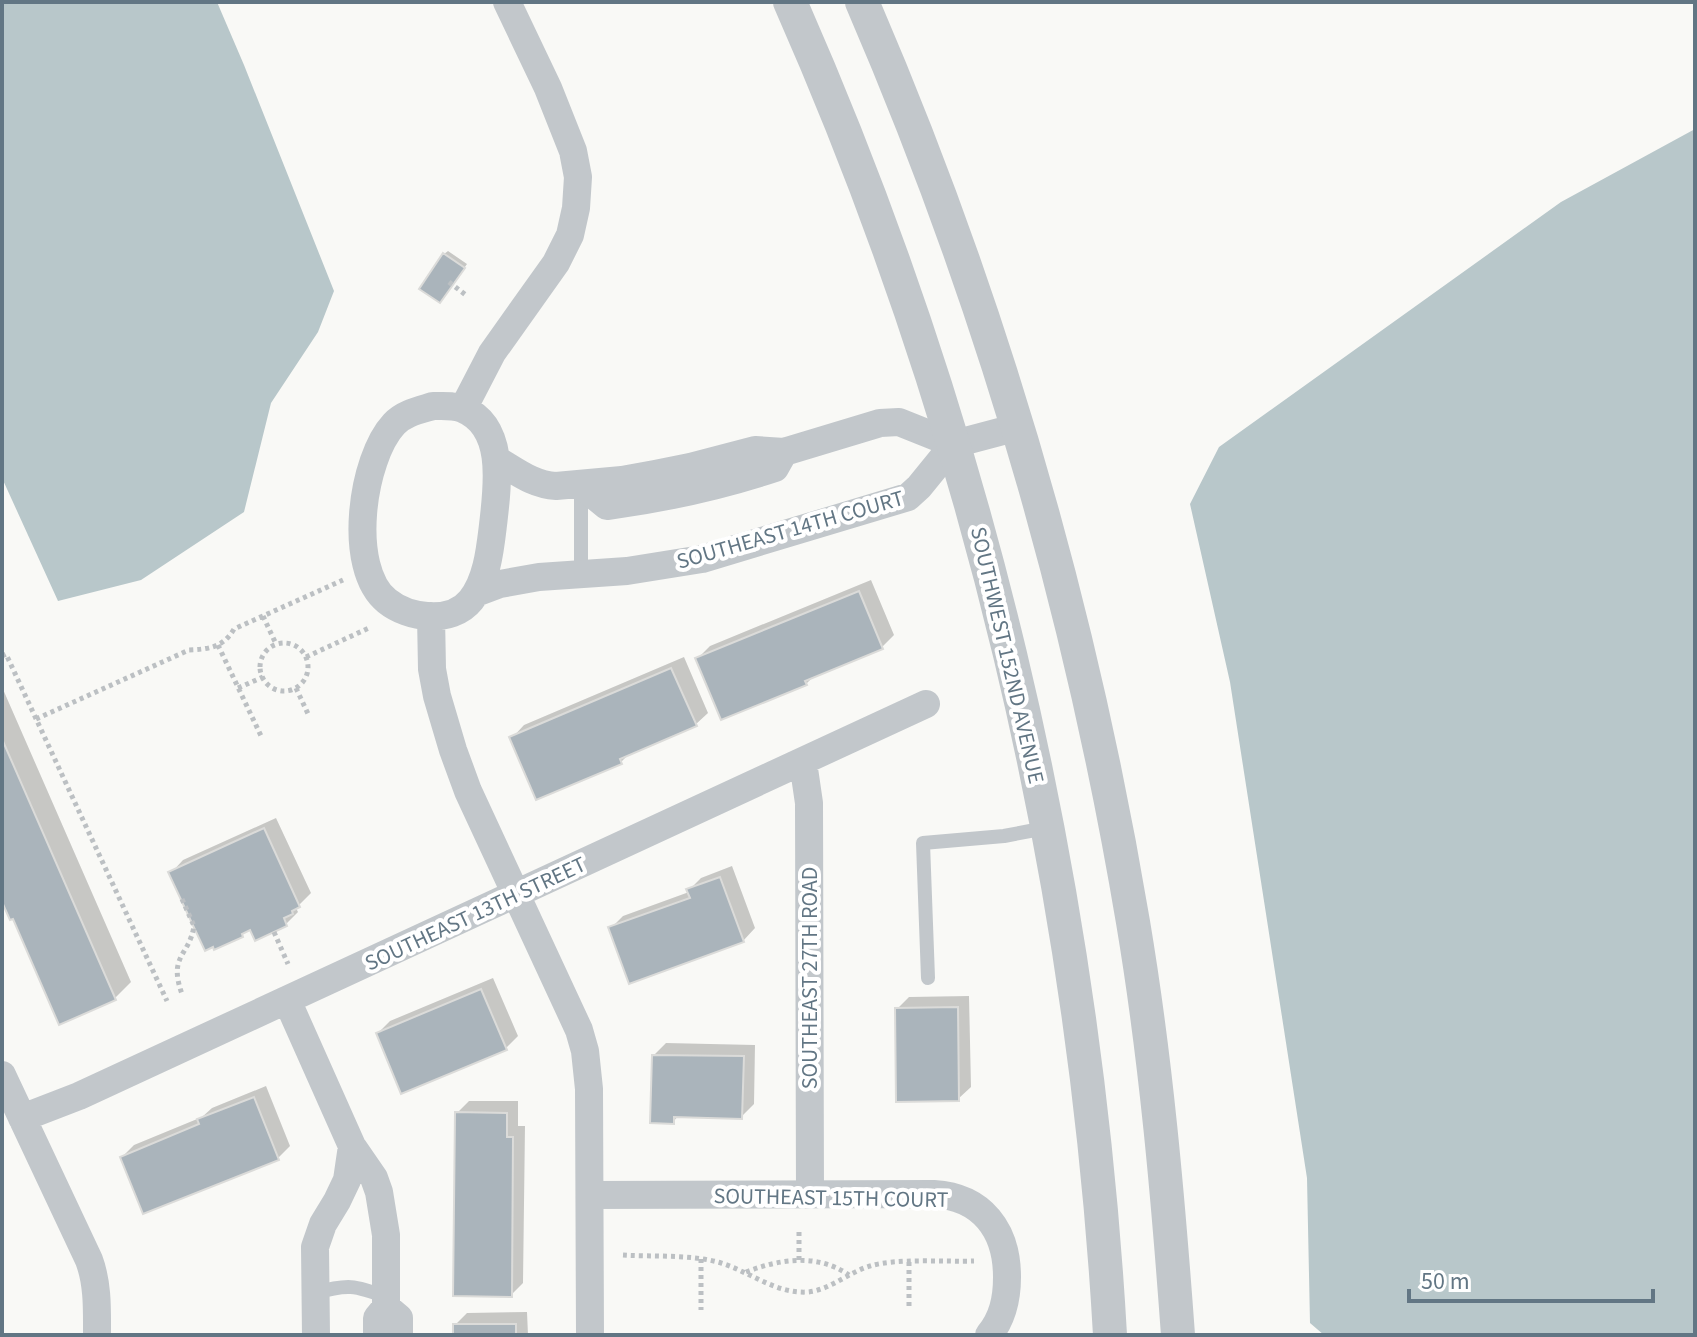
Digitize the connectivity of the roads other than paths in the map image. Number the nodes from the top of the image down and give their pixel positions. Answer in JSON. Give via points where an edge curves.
{"nodes":[{"id":1,"x":507,"y":2,"type":"edge"},
{"id":2,"x":790,"y":2,"type":"edge"},
{"id":3,"x":862,"y":2,"type":"edge"},
{"id":4,"x":463,"y":409,"type":"junction"},
{"id":5,"x":1018,"y":427,"type":"junction"},
{"id":6,"x":954,"y":444,"type":"junction"},
{"id":7,"x":497,"y":460,"type":"junction"},
{"id":8,"x":581,"y":485,"type":"junction"},
{"id":9,"x":581,"y":575,"type":"junction"},
{"id":10,"x":476,"y":593,"type":"junction"},
{"id":11,"x":431,"y":616,"type":"junction"},
{"id":12,"x":926,"y":704,"type":"dead end"},
{"id":13,"x":803,"y":762,"type":"junction"},
{"id":14,"x":1048,"y":827,"type":"junction"},
{"id":15,"x":516,"y":894,"type":"junction"},
{"id":16,"x":928,"y":978,"type":"dead end"},
{"id":17,"x":287,"y":1000,"type":"junction"},
{"id":18,"x":2,"y":1075,"type":"edge"},
{"id":19,"x":22,"y":1118,"type":"junction"},
{"id":20,"x":352,"y":1146,"type":"junction"},
{"id":21,"x":590,"y":1195,"type":"junction"},
{"id":22,"x":810,"y":1195,"type":"junction"},
{"id":23,"x":315,"y":1293,"type":"junction"},
{"id":24,"x":386,"y":1302,"type":"junction"},
{"id":25,"x":97,"y":1335,"type":"edge"},
{"id":26,"x":316,"y":1335,"type":"edge"},
{"id":27,"x":377,"y":1335,"type":"edge"},
{"id":28,"x":399,"y":1335,"type":"edge"},
{"id":29,"x":590,"y":1335,"type":"edge"},
{"id":30,"x":989,"y":1335,"type":"edge"},
{"id":31,"x":1110,"y":1335,"type":"edge"},
{"id":32,"x":1178,"y":1335,"type":"edge"}],
"edges":[{"from":1,"to":4,"type":"street","via":[[573,151],[576,208],[556,263],[492,353]]},
{"from":2,"to":6,"type":"street","name":"SOUTHWEST 152ND AVENUE","via":[[881,229]]},
{"from":3,"to":5,"type":"street","via":[[951,226]]},
{"from":4,"to":7,"type":"street","via":[[485,429]]},
{"from":4,"to":11,"type":"street","via":[[433,406],[397,420],[373,465],[364,501],[363,540],[372,579],[397,608]]},
{"from":5,"to":6,"type":"street"},
{"from":5,"to":32,"type":"street","via":[[1087,692],[1129,895],[1158,1101]]},
{"from":6,"to":8,"type":"street","via":[[899,422],[880,423],[784,452],[755,450]]},
{"from":6,"to":9,"type":"street","name":"SOUTHEAST 14TH COURT","via":[[908,497],[702,559]]},
{"from":6,"to":14,"type":"street","name":"SOUTHWEST 152ND AVENUE","via":[[999,609]]},
{"from":7,"to":8,"type":"street","via":[[545,485]]},
{"from":7,"to":10,"type":"street","via":[[489,552]]},
{"from":8,"to":9,"type":"lane"},
{"from":9,"to":10,"type":"street","name":"SOUTHEAST 14TH COURT","via":[[539,577]]},
{"from":10,"to":11,"type":"street","via":[[455,612]]},
{"from":11,"to":15,"type":"street","via":[[432,669],[444,723],[468,791]]},
{"from":12,"to":13,"type":"street","name":"SOUTHEAST 13TH STREET"},
{"from":13,"to":15,"type":"street","name":"SOUTHEAST 13TH STREET"},
{"from":13,"to":22,"type":"street","name":"SOUTHEAST 27TH ROAD","via":[[809,803]]},
{"from":14,"to":16,"type":"lane","via":[[923,843]]},
{"from":14,"to":31,"type":"street","name":"SOUTHWEST 152ND AVENUE","via":[[1093,1119]]},
{"from":15,"to":17,"type":"street","name":"SOUTHEAST 13TH STREET"},
{"from":15,"to":21,"type":"street","via":[[585,1051]]},
{"from":17,"to":19,"type":"street","name":"SOUTHEAST 13TH STREET"},
{"from":17,"to":20,"type":"street"},
{"from":18,"to":19,"type":"street"},
{"from":19,"to":25,"type":"street","via":[[93,1271]]},
{"from":20,"to":23,"type":"street","via":[[347,1180],[317,1237]]},
{"from":20,"to":24,"type":"street","via":[[374,1178],[383,1207]]},
{"from":21,"to":22,"type":"street","name":"SOUTHEAST 15TH COURT"},
{"from":21,"to":29,"type":"street"},
{"from":22,"to":30,"type":"street","name":"SOUTHEAST 15TH COURT","via":[[942,1195],[973,1206],[996,1228],[1007,1258],[1005,1306]]},
{"from":23,"to":24,"type":"lane","via":[[349,1286],[364,1288]]},
{"from":23,"to":26,"type":"street"},
{"from":24,"to":27,"type":"street","via":[[377,1318]]},
{"from":24,"to":28,"type":"street","via":[[399,1318]]}]}
